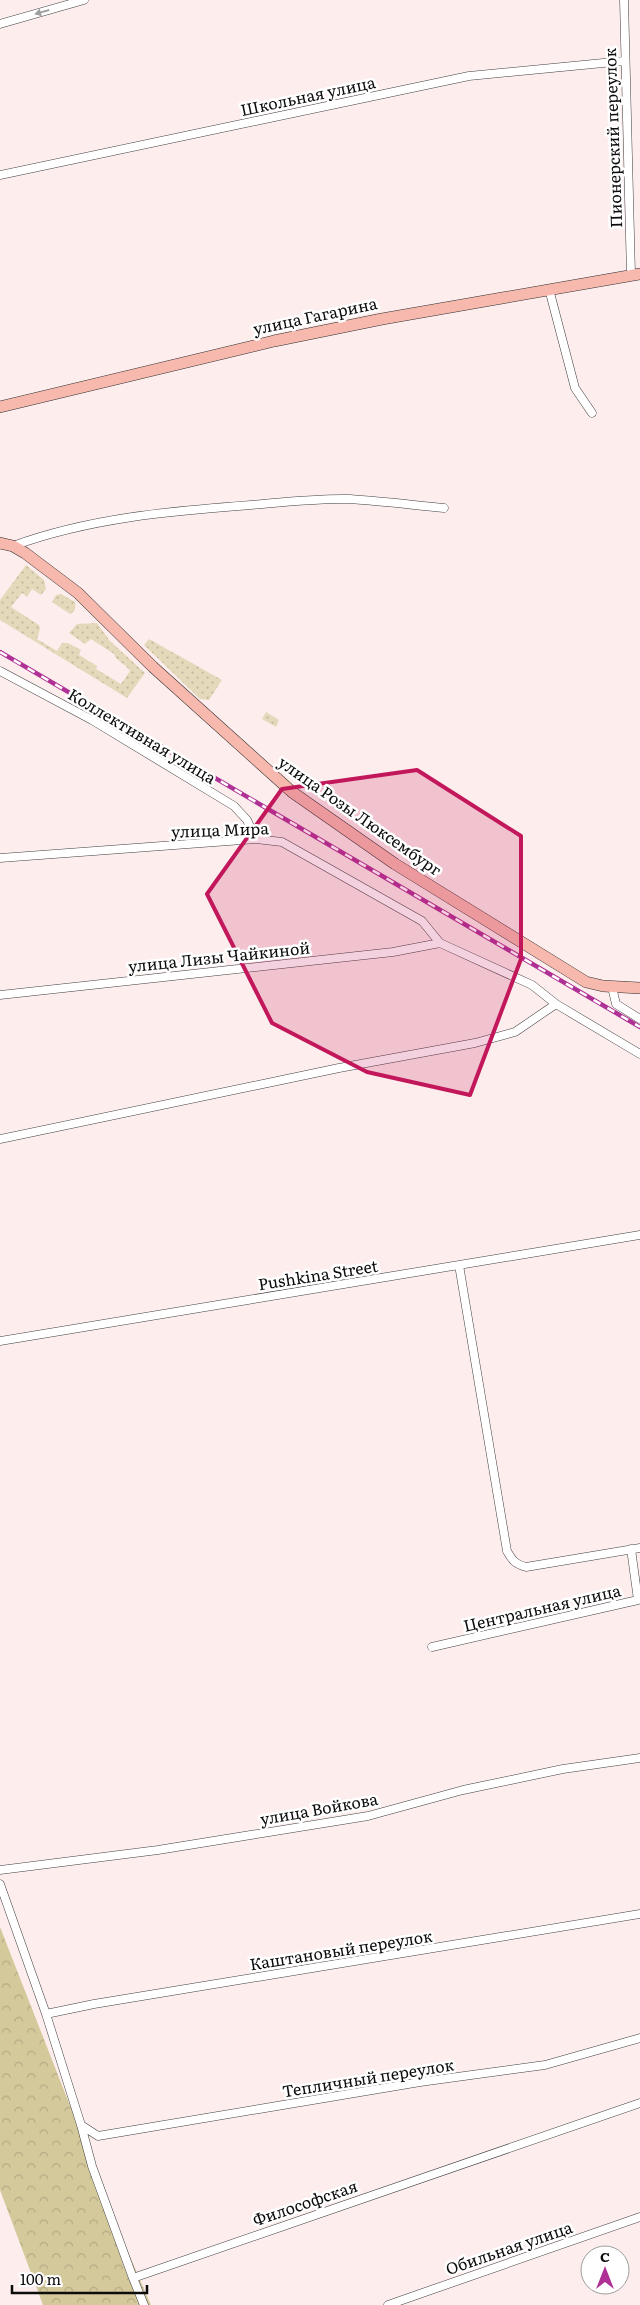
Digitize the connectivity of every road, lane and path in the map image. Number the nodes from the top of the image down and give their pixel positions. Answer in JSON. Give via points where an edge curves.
{"nodes":[{"id":1,"x":84,"y":0,"type":"edge"},
{"id":2,"x":624,"y":0,"type":"edge"},
{"id":3,"x":0,"y":24,"type":"edge"},
{"id":4,"x":624,"y":61,"type":"junction"},
{"id":5,"x":0,"y":175,"type":"edge"},
{"id":6,"x":636,"y":274,"type":"edge"},
{"id":7,"x":549,"y":289,"type":"junction"},
{"id":8,"x":0,"y":407,"type":"edge"},
{"id":9,"x":592,"y":413,"type":"dead end"},
{"id":10,"x":444,"y":508,"type":"dead end"},
{"id":11,"x":0,"y":543,"type":"edge"},
{"id":12,"x":13,"y":546,"type":"junction"},
{"id":13,"x":0,"y":671,"type":"edge"},
{"id":14,"x":256,"y":839,"type":"junction"},
{"id":15,"x":0,"y":858,"type":"edge"},
{"id":16,"x":440,"y":943,"type":"junction"},
{"id":17,"x":612,"y":987,"type":"junction"},
{"id":18,"x":640,"y":988,"type":"edge"},
{"id":19,"x":0,"y":995,"type":"edge"},
{"id":20,"x":556,"y":1004,"type":"junction"},
{"id":21,"x":640,"y":1019,"type":"edge"},
{"id":22,"x":640,"y":1054,"type":"edge"},
{"id":23,"x":0,"y":1139,"type":"edge"},
{"id":24,"x":640,"y":1234,"type":"edge"},
{"id":25,"x":459,"y":1265,"type":"junction"},
{"id":26,"x":0,"y":1341,"type":"edge"},
{"id":27,"x":640,"y":1548,"type":"edge"},
{"id":28,"x":631,"y":1550,"type":"junction"},
{"id":29,"x":432,"y":1647,"type":"dead end"},
{"id":30,"x":640,"y":1758,"type":"edge"},
{"id":31,"x":0,"y":1870,"type":"edge"},
{"id":32,"x":0,"y":1884,"type":"edge"},
{"id":33,"x":640,"y":1914,"type":"edge"},
{"id":34,"x":46,"y":2014,"type":"junction"},
{"id":35,"x":640,"y":2038,"type":"edge"},
{"id":36,"x":640,"y":2103,"type":"edge"},
{"id":37,"x":81,"y":2125,"type":"junction"},
{"id":38,"x":640,"y":2217,"type":"edge"},
{"id":39,"x":133,"y":2278,"type":"junction"},
{"id":40,"x":144,"y":2305,"type":"edge"},
{"id":41,"x":388,"y":2305,"type":"edge"}],
"edges":[{"from":1,"to":3,"type":"street","one_way":true},
{"from":2,"to":4,"type":"street","name":"Пионерский переулок"},
{"from":4,"to":5,"type":"street","name":"Школьная улица","via":[[469,76]]},
{"from":4,"to":6,"type":"street","name":"Пионерский переулок"},
{"from":6,"to":7,"type":"main road","name":"улица Гагарина"},
{"from":7,"to":8,"type":"main road","name":"улица Гагарина","via":[[274,341]]},
{"from":7,"to":9,"type":"street","via":[[576,388]]},
{"from":10,"to":12,"type":"street","via":[[349,499],[234,506],[96,522]]},
{"from":11,"to":12,"type":"main road","name":"улица Розы Люксембург"},
{"from":12,"to":17,"type":"main road","name":"улица Розы Люксембург","via":[[78,593],[153,667],[292,792],[395,864],[586,982]]},
{"from":13,"to":14,"type":"street","name":"Коллективная улица","via":[[92,720],[234,806],[247,820]]},
{"from":14,"to":15,"type":"street","name":"улица Мира"},
{"from":14,"to":16,"type":"street","name":"улица Мира","via":[[282,842],[422,921]]},
{"from":16,"to":19,"type":"street","name":"улица Лизы Чайкиной","via":[[393,952]]},
{"from":16,"to":20,"type":"street","via":[[532,985]]},
{"from":17,"to":18,"type":"main road","name":"улица Розы Люксембург"},
{"from":17,"to":21,"type":"street","via":[[616,1004]]},
{"from":20,"to":22,"type":"street"},
{"from":20,"to":23,"type":"street","via":[[516,1032],[475,1043]]},
{"from":24,"to":25,"type":"street","name":"Pushkina Street"},
{"from":25,"to":26,"type":"street","name":"Pushkina Street"},
{"from":25,"to":28,"type":"street","via":[[510,1558],[526,1567]]},
{"from":27,"to":28,"type":"street"},
{"from":28,"to":29,"type":"street","name":"Центральная улица","via":[[638,1600]]},
{"from":30,"to":31,"type":"street","name":"улица Войкова","via":[[564,1769],[463,1790],[368,1816],[158,1850]]},
{"from":32,"to":34,"type":"street"},
{"from":33,"to":34,"type":"street","name":"Каштановый переулок"},
{"from":34,"to":37,"type":"street"},
{"from":35,"to":37,"type":"street","name":"Тепличный переулок","via":[[545,2066],[411,2084],[98,2136]]},
{"from":36,"to":39,"type":"street","name":"Философская"},
{"from":37,"to":39,"type":"street","via":[[92,2166]]},
{"from":38,"to":41,"type":"street","name":"Обильная улица"},
{"from":39,"to":40,"type":"street"}]}
